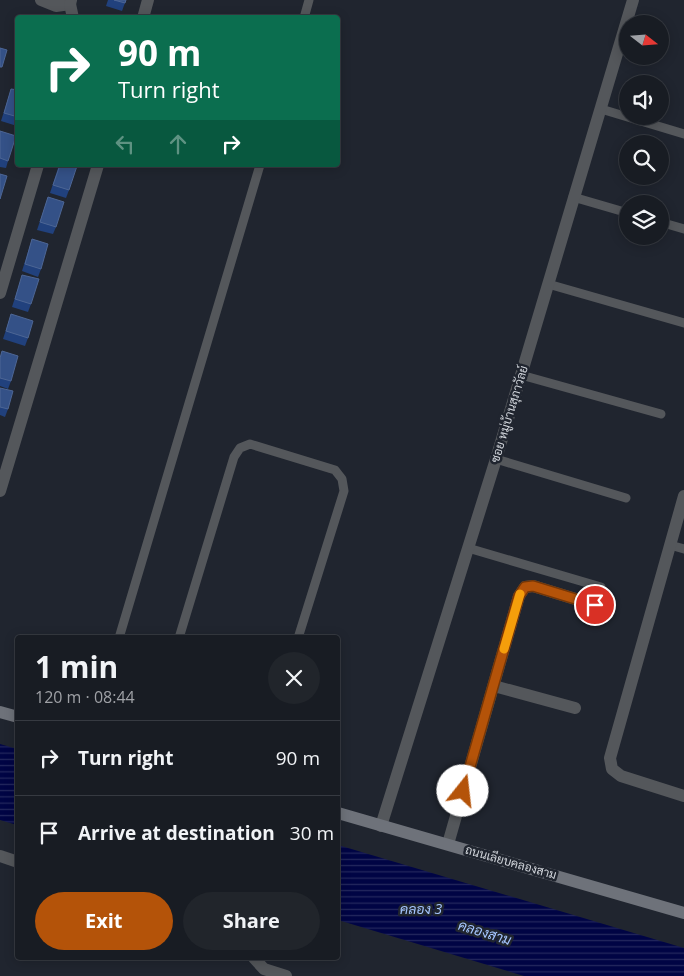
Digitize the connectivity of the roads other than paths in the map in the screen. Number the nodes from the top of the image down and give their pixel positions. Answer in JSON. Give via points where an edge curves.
{"nodes":[{"id":1,"x":41,"y":0,"type":"edge"},
{"id":2,"x":148,"y":0,"type":"edge"},
{"id":3,"x":309,"y":0,"type":"edge"},
{"id":4,"x":634,"y":0,"type":"edge"},
{"id":5,"x":70,"y":2,"type":"edge"},
{"id":6,"x":72,"y":15,"type":"edge"},
{"id":7,"x":144,"y":15,"type":"edge"},
{"id":8,"x":305,"y":15,"type":"edge"},
{"id":9,"x":601,"y":109,"type":"junction"},
{"id":10,"x":684,"y":134,"type":"edge"},
{"id":11,"x":37,"y":167,"type":"edge"},
{"id":12,"x":97,"y":167,"type":"edge"},
{"id":13,"x":259,"y":167,"type":"edge"},
{"id":14,"x":573,"y":197,"type":"junction"},
{"id":15,"x":619,"y":210,"type":"edge"},
{"id":16,"x":669,"y":225,"type":"edge"},
{"id":17,"x":684,"y":229,"type":"edge"},
{"id":18,"x":548,"y":284,"type":"junction"},
{"id":19,"x":0,"y":293,"type":"edge"},
{"id":20,"x":684,"y":323,"type":"edge"},
{"id":21,"x":521,"y":374,"type":"junction"},
{"id":22,"x":661,"y":414,"type":"dead end"},
{"id":23,"x":496,"y":459,"type":"junction"},
{"id":24,"x":0,"y":491,"type":"edge"},
{"id":25,"x":684,"y":496,"type":"edge"},
{"id":26,"x":626,"y":498,"type":"dead end"},
{"id":27,"x":670,"y":545,"type":"junction"},
{"id":28,"x":468,"y":548,"type":"junction"},
{"id":29,"x":684,"y":549,"type":"edge"},
{"id":30,"x":601,"y":587,"type":"dead end"},
{"id":31,"x":595,"y":605,"type":"dead end"},
{"id":32,"x":120,"y":635,"type":"edge"},
{"id":33,"x":180,"y":635,"type":"edge"},
{"id":34,"x":299,"y":635,"type":"edge"},
{"id":35,"x":494,"y":686,"type":"junction"},
{"id":36,"x":575,"y":708,"type":"dead end"},
{"id":37,"x":0,"y":712,"type":"edge"},
{"id":38,"x":15,"y":716,"type":"edge"},
{"id":39,"x":684,"y":796,"type":"edge"},
{"id":40,"x":340,"y":814,"type":"edge"},
{"id":41,"x":381,"y":826,"type":"junction"},
{"id":42,"x":448,"y":844,"type":"junction"},
{"id":43,"x":0,"y":856,"type":"edge"},
{"id":44,"x":15,"y":861,"type":"dead end"},
{"id":45,"x":684,"y":913,"type":"edge"},
{"id":46,"x":256,"y":960,"type":"edge"},
{"id":47,"x":286,"y":976,"type":"edge"}],
"edges":[{"from":1,"to":5,"type":"street","via":[[56,6]]},
{"from":2,"to":7,"type":"street"},
{"from":3,"to":8,"type":"lane"},
{"from":4,"to":9,"type":"street","name":"ซอย หมู่บ้านสุภาวัลย์"},
{"from":5,"to":6,"type":"street"},
{"from":9,"to":10,"type":"lane"},
{"from":9,"to":14,"type":"street","name":"ซอย หมู่บ้านสุภาวัลย์"},
{"from":11,"to":19,"type":"street"},
{"from":12,"to":24,"type":"street"},
{"from":13,"to":32,"type":"lane"},
{"from":14,"to":15,"type":"lane"},
{"from":14,"to":18,"type":"street","name":"ซอย หมู่บ้านสุภาวัลย์"},
{"from":16,"to":17,"type":"lane"},
{"from":18,"to":20,"type":"lane"},
{"from":18,"to":21,"type":"street","name":"ซอย หมู่บ้านสุภาวัลย์"},
{"from":21,"to":22,"type":"lane"},
{"from":21,"to":23,"type":"street","name":"ซอย หมู่บ้านสุภาวัลย์"},
{"from":23,"to":26,"type":"lane"},
{"from":23,"to":28,"type":"street","name":"ซอย หมู่บ้านสุภาวัลย์"},
{"from":25,"to":27,"type":"street"},
{"from":27,"to":29,"type":"lane"},
{"from":27,"to":39,"type":"street","via":[[610,758],[612,769],[621,776]]},
{"from":28,"to":30,"type":"lane"},
{"from":28,"to":41,"type":"street","name":"ซอย หมู่บ้านสุภาวัลย์"},
{"from":31,"to":35,"type":"street","via":[[533,586],[525,587],[519,596]]},
{"from":33,"to":34,"type":"lane","via":[[234,456],[240,448],[250,444],[335,470],[342,479],[344,491]]},
{"from":35,"to":36,"type":"street"},
{"from":35,"to":42,"type":"street"},
{"from":37,"to":38,"type":"main road"},
{"from":40,"to":41,"type":"main road","name":"ถนนเลียบคลองสาม"},
{"from":41,"to":42,"type":"main road","name":"ถนนเลียบคลองสาม"},
{"from":42,"to":45,"type":"main road","name":"ถนนเลียบคลองสาม"},
{"from":43,"to":44,"type":"street"},
{"from":46,"to":47,"type":"street","via":[[264,969]]}]}
